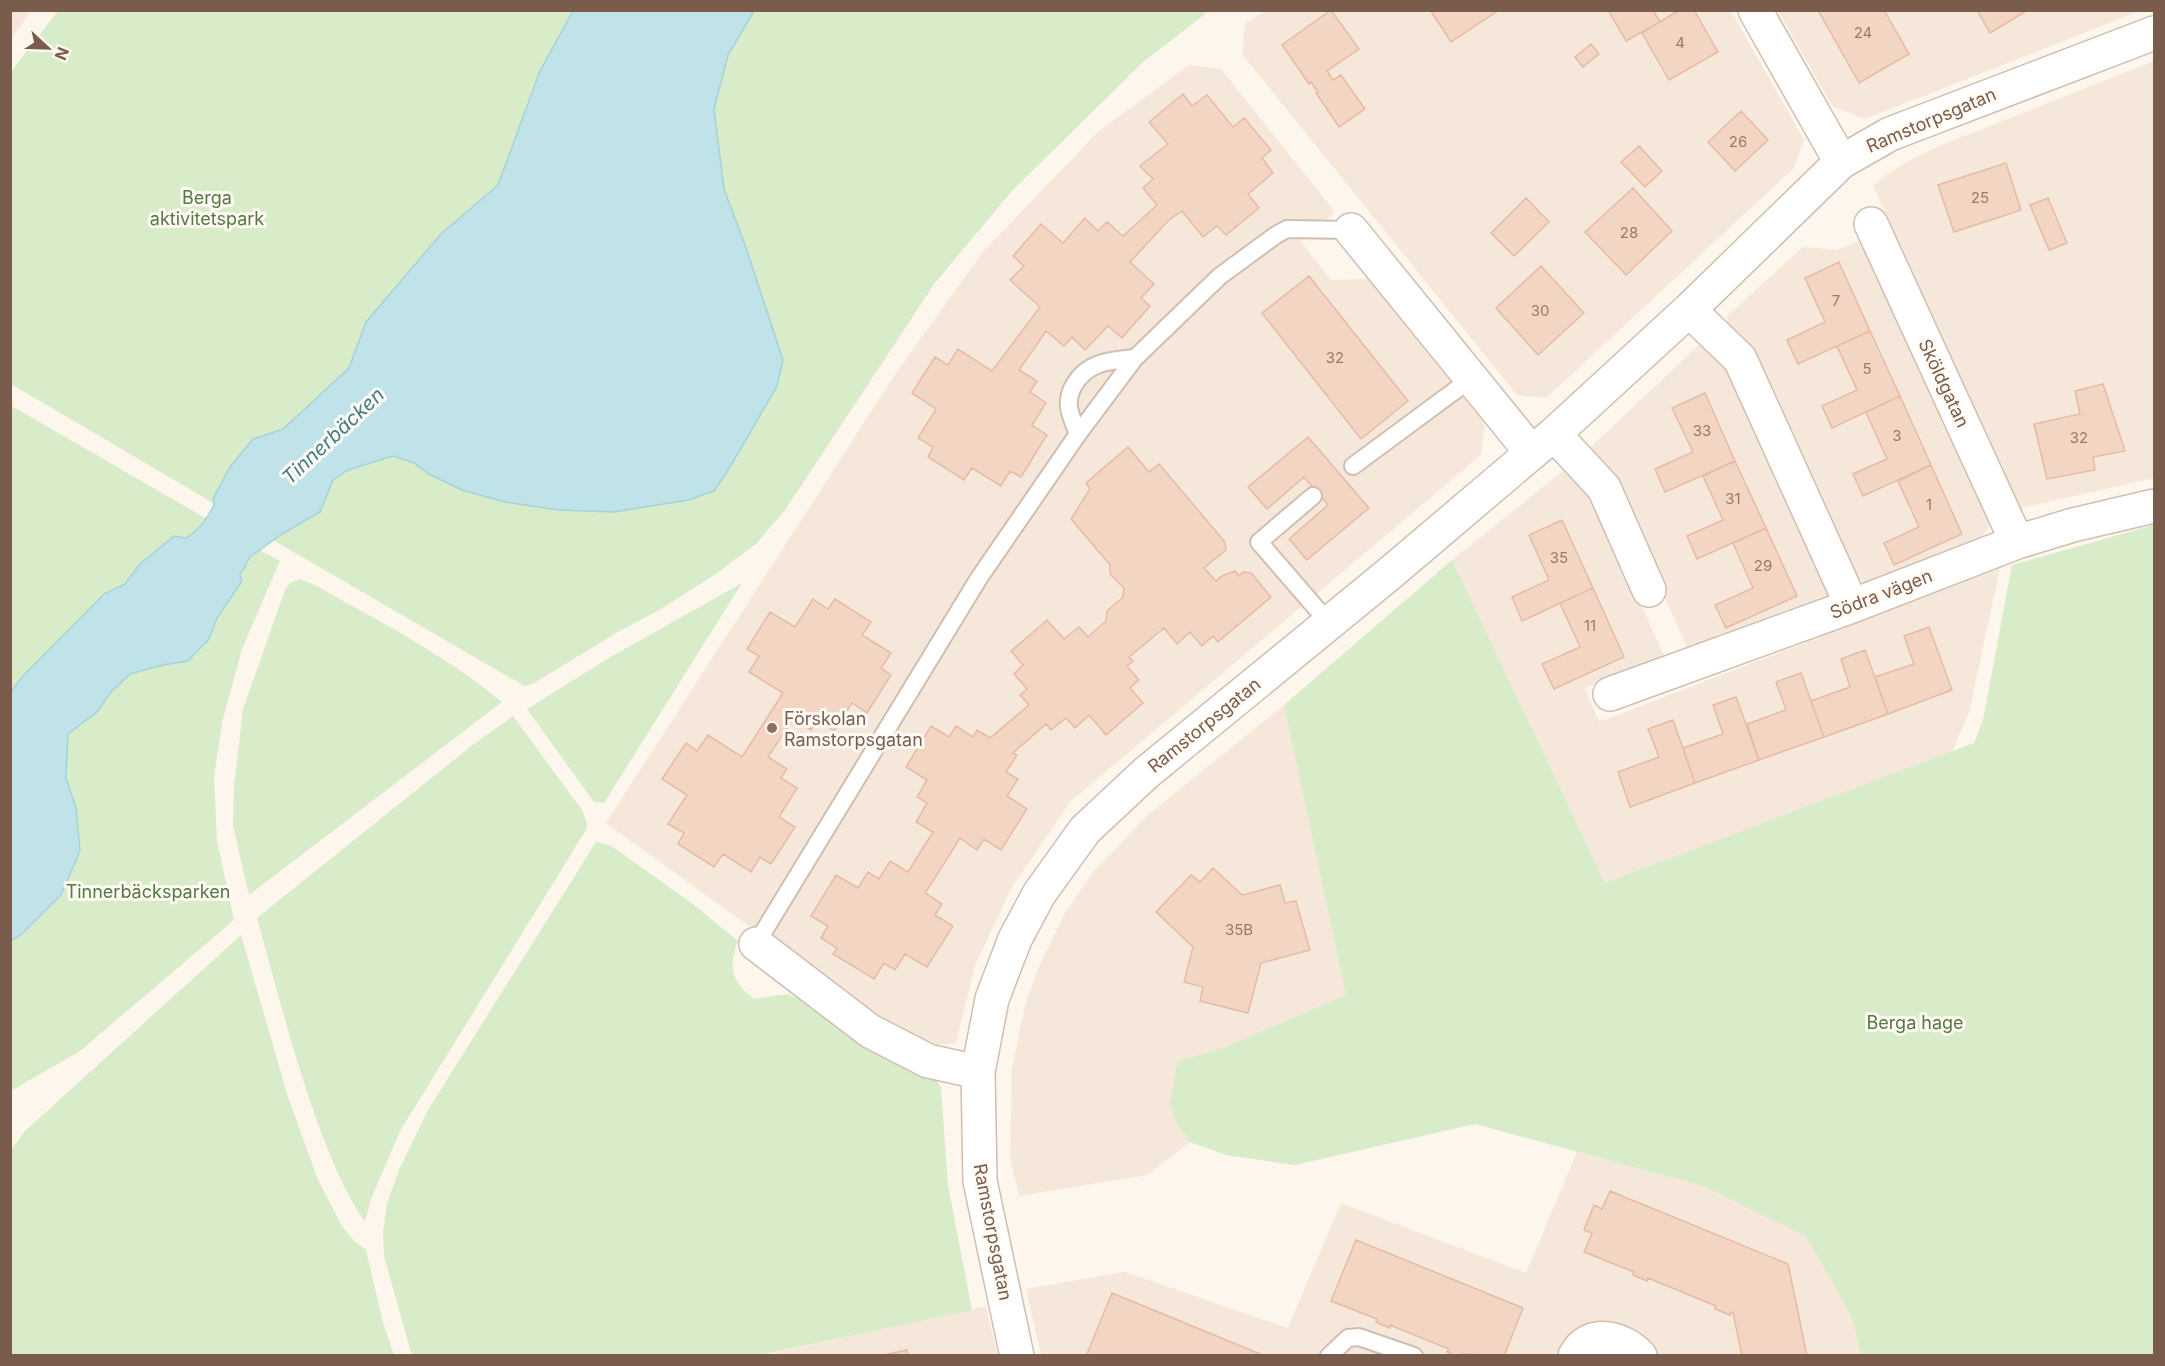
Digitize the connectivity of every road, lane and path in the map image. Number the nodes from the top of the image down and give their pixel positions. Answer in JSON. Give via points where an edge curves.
{"nodes":[{"id":1,"x":1755,"y":10,"type":"edge"},
{"id":2,"x":2154,"y":33,"type":"edge"},
{"id":3,"x":1841,"y":162,"type":"junction"},
{"id":4,"x":1871,"y":224,"type":"dead end"},
{"id":5,"x":1352,"y":230,"type":"joint"},
{"id":6,"x":1689,"y":310,"type":"junction"},
{"id":7,"x":1135,"y":358,"type":"junction"},
{"id":8,"x":1472,"y":378,"type":"junction"},
{"id":9,"x":1078,"y":434,"type":"junction"},
{"id":10,"x":1543,"y":444,"type":"junction"},
{"id":11,"x":1353,"y":466,"type":"dead end"},
{"id":12,"x":1313,"y":496,"type":"dead end"},
{"id":13,"x":2154,"y":506,"type":"edge"},
{"id":14,"x":2017,"y":542,"type":"junction"},
{"id":15,"x":1649,"y":590,"type":"dead end"},
{"id":16,"x":1851,"y":606,"type":"junction"},
{"id":17,"x":1329,"y":623,"type":"junction"},
{"id":18,"x":1610,"y":694,"type":"dead end"},
{"id":19,"x":756,"y":944,"type":"joint"},
{"id":20,"x":978,"y":1072,"type":"junction"},
{"id":21,"x":1017,"y":1356,"type":"edge"},
{"id":22,"x":1329,"y":1356,"type":"edge"},
{"id":23,"x":1414,"y":1356,"type":"edge"},
{"id":24,"x":1575,"y":1356,"type":"edge"},
{"id":25,"x":1640,"y":1356,"type":"edge"}],
"edges":[{"from":1,"to":3,"type":"street"},
{"from":2,"to":3,"type":"street","name":"Ramstorpsgatan","via":[[1890,134]]},
{"from":3,"to":6,"type":"street","name":"Ramstorpsgatan"},
{"from":4,"to":14,"type":"street","name":"Sköldgatan"},
{"from":5,"to":7,"type":"lane","via":[[1287,229],[1276,235],[1220,276]]},
{"from":5,"to":8,"type":"street"},
{"from":6,"to":10,"type":"street","name":"Ramstorpsgatan"},
{"from":6,"to":16,"type":"street","via":[[1740,359]]},
{"from":7,"to":9,"type":"lane"},
{"from":7,"to":9,"type":"lane","via":[[1101,362],[1079,377],[1070,392],[1069,408]]},
{"from":8,"to":10,"type":"street"},
{"from":8,"to":11,"type":"lane"},
{"from":9,"to":19,"type":"lane","via":[[979,578]]},
{"from":10,"to":15,"type":"street","via":[[1604,488]]},
{"from":10,"to":17,"type":"street","name":"Ramstorpsgatan"},
{"from":12,"to":17,"type":"lane","via":[[1259,542]]},
{"from":13,"to":14,"type":"street","name":"Södra vägen"},
{"from":14,"to":16,"type":"street","name":"Södra vägen"},
{"from":16,"to":18,"type":"street","name":"Södra vägen"},
{"from":17,"to":20,"type":"street","name":"Ramstorpsgatan","via":[[1146,772],[1085,830],[1065,855],[1026,916],[1002,969]]},
{"from":19,"to":20,"type":"street","via":[[870,1031],[928,1061]]},
{"from":20,"to":21,"type":"street","name":"Ramstorpsgatan","via":[[980,1180]]},
{"from":22,"to":23,"type":"lane","via":[[1348,1338],[1359,1337]]},
{"from":24,"to":25,"type":"street","via":[[1586,1344],[1609,1338],[1626,1343]]}]}
